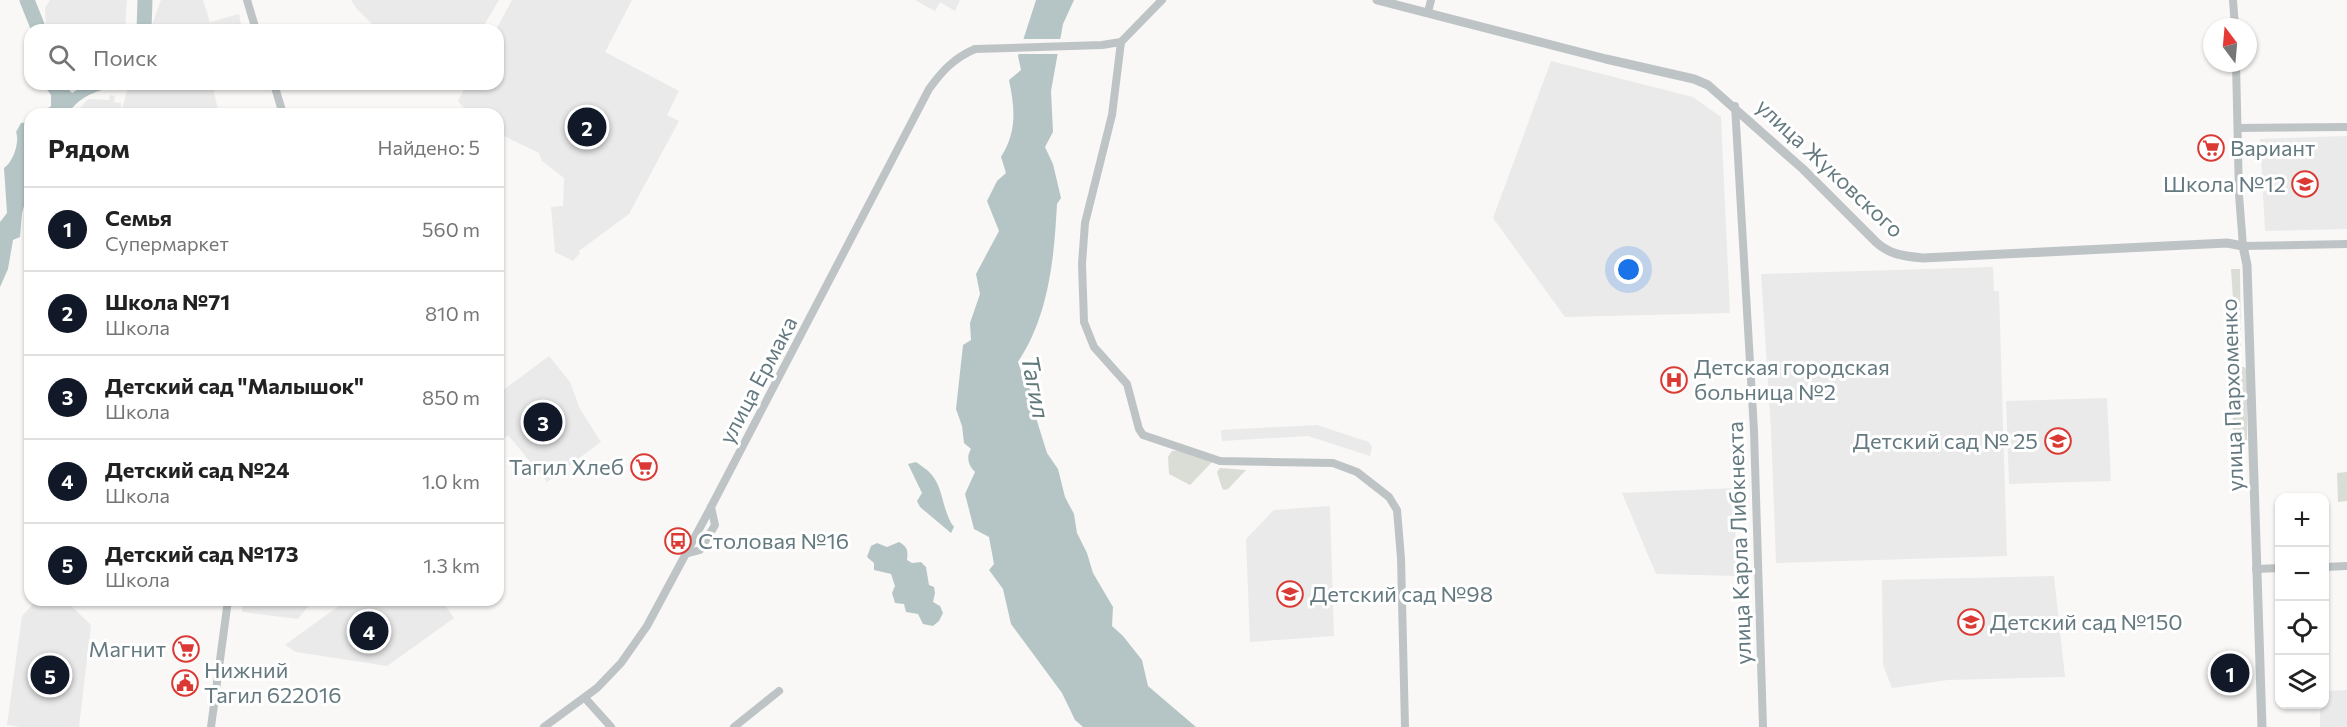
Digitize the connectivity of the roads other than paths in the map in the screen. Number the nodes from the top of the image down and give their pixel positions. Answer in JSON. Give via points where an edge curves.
{"nodes":[{"id":1,"x":247,"y":0,"type":"edge"},
{"id":2,"x":1162,"y":0,"type":"edge"},
{"id":3,"x":1377,"y":0,"type":"edge"},
{"id":4,"x":1431,"y":0,"type":"edge"},
{"id":5,"x":2233,"y":0,"type":"edge"},
{"id":6,"x":1428,"y":12,"type":"junction"},
{"id":7,"x":2234,"y":18,"type":"edge"},
{"id":8,"x":254,"y":24,"type":"edge"},
{"id":9,"x":1120,"y":42,"type":"junction"},
{"id":10,"x":2236,"y":72,"type":"edge"},
{"id":11,"x":276,"y":90,"type":"edge"},
{"id":12,"x":1735,"y":106,"type":"junction"},
{"id":13,"x":281,"y":108,"type":"edge"},
{"id":14,"x":2347,"y":127,"type":"edge"},
{"id":15,"x":2238,"y":128,"type":"junction"},
{"id":16,"x":2347,"y":244,"type":"edge"},
{"id":17,"x":2243,"y":246,"type":"junction"},
{"id":18,"x":2347,"y":566,"type":"edge"},
{"id":19,"x":2329,"y":567,"type":"edge"},
{"id":20,"x":2275,"y":568,"type":"edge"},
{"id":21,"x":2256,"y":569,"type":"junction"},
{"id":22,"x":227,"y":606,"type":"edge"},
{"id":23,"x":778,"y":691,"type":"dead end"},
{"id":24,"x":585,"y":698,"type":"junction"},
{"id":25,"x":210,"y":727,"type":"edge"},
{"id":26,"x":544,"y":727,"type":"edge"},
{"id":27,"x":610,"y":727,"type":"edge"},
{"id":28,"x":734,"y":727,"type":"edge"},
{"id":29,"x":1405,"y":727,"type":"edge"},
{"id":30,"x":1763,"y":727,"type":"edge"},
{"id":31,"x":2262,"y":727,"type":"edge"}],
"edges":[{"from":1,"to":8,"type":"street"},
{"from":2,"to":9,"type":"street"},
{"from":3,"to":6,"type":"street","name":"улица Жуковского"},
{"from":4,"to":6,"type":"street"},
{"from":5,"to":7,"type":"street"},
{"from":6,"to":12,"type":"street","name":"улица Жуковского","via":[[1694,79]]},
{"from":9,"to":24,"type":"street","name":"улица Ермака","via":[[975,49],[943,70],[633,649]]},
{"from":9,"to":29,"type":"street","via":[[1112,115],[1085,223],[1084,322],[1094,347],[1127,384],[1143,435],[1220,461],[1334,463],[1357,472],[1389,496],[1397,510],[1401,558]]},
{"from":10,"to":15,"type":"street","name":"улица Пархоменко"},
{"from":11,"to":13,"type":"street"},
{"from":12,"to":17,"type":"street","name":"улица Жуковского","via":[[1876,242],[1900,256],[1954,257],[2227,243]]},
{"from":12,"to":30,"type":"street","name":"улица Карла Либкнехта","via":[[1754,420]]},
{"from":14,"to":15,"type":"street"},
{"from":15,"to":17,"type":"street","name":"улица Пархоменко"},
{"from":16,"to":17,"type":"street","name":"улица Жуковского"},
{"from":17,"to":21,"type":"street","name":"улица Пархоменко","via":[[2247,265]]},
{"from":18,"to":19,"type":"street"},
{"from":20,"to":21,"type":"street"},
{"from":21,"to":31,"type":"street","name":"улица Пархоменко"},
{"from":22,"to":25,"type":"street"},
{"from":23,"to":28,"type":"street"},
{"from":24,"to":26,"type":"street","name":"улица Ермака"},
{"from":24,"to":27,"type":"street"}]}
